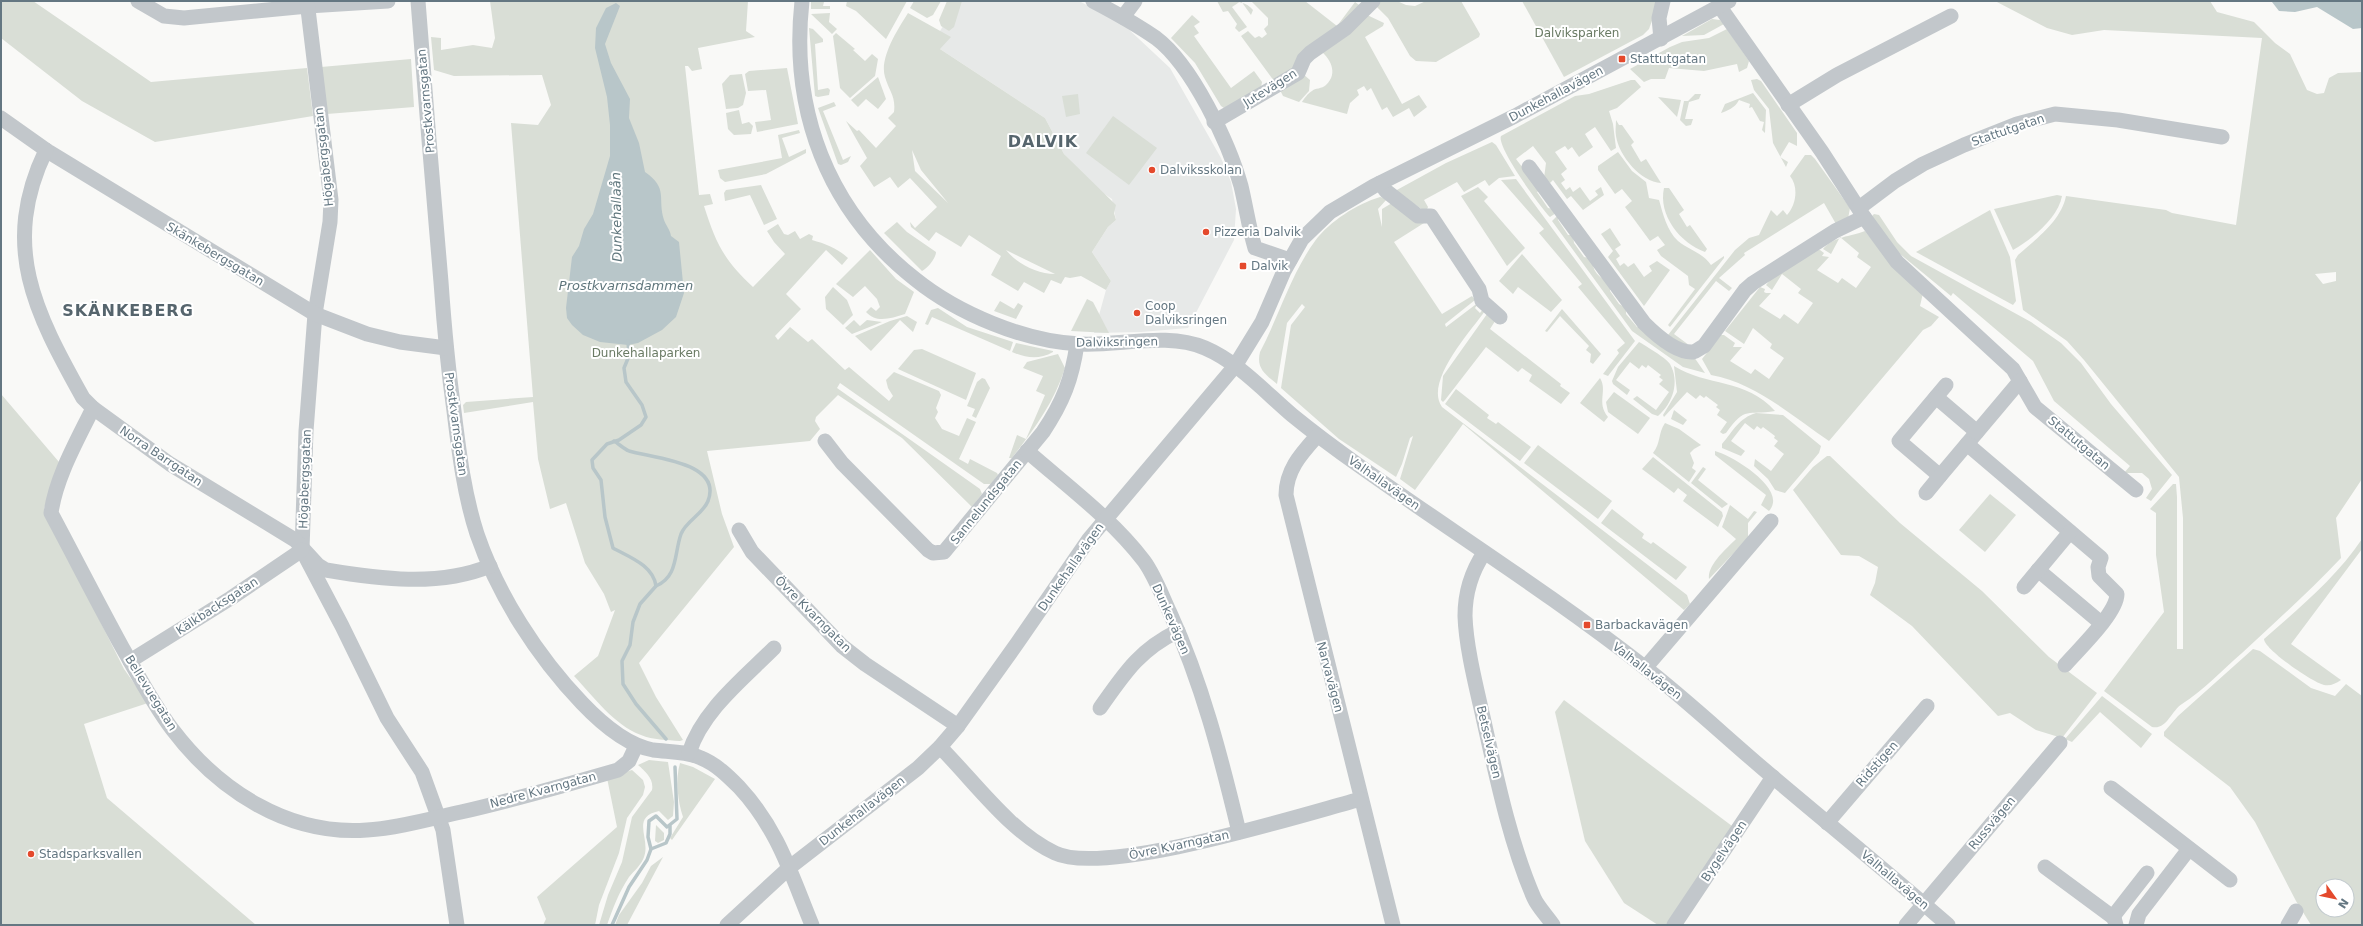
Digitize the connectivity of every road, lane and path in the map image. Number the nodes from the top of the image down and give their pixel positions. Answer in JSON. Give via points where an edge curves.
{"nodes":[{"id":1,"x":138,"y":1,"type":"edge"},
{"id":2,"x":388,"y":1,"type":"edge"},
{"id":3,"x":418,"y":1,"type":"edge"},
{"id":4,"x":802,"y":1,"type":"edge"},
{"id":5,"x":1093,"y":1,"type":"edge"},
{"id":6,"x":1135,"y":1,"type":"edge"},
{"id":7,"x":1373,"y":1,"type":"edge"},
{"id":8,"x":1663,"y":1,"type":"edge"},
{"id":9,"x":307,"y":3,"type":"edge"},
{"id":10,"x":1725,"y":4,"type":"edge"},
{"id":11,"x":1952,"y":16,"type":"dead end"},
{"id":12,"x":1124,"y":17,"type":"junction"},
{"id":13,"x":1661,"y":39,"type":"junction"},
{"id":14,"x":1788,"y":105,"type":"junction"},
{"id":15,"x":1,"y":118,"type":"edge"},
{"id":16,"x":1214,"y":122,"type":"junction"},
{"id":17,"x":2222,"y":137,"type":"dead end"},
{"id":18,"x":46,"y":150,"type":"junction"},
{"id":19,"x":1529,"y":167,"type":"dead end"},
{"id":20,"x":1380,"y":183,"type":"junction"},
{"id":21,"x":1862,"y":213,"type":"junction"},
{"id":22,"x":1290,"y":260,"type":"junction"},
{"id":23,"x":315,"y":314,"type":"junction"},
{"id":24,"x":1500,"y":317,"type":"dead end"},
{"id":25,"x":1077,"y":344,"type":"junction"},
{"id":26,"x":446,"y":348,"type":"junction"},
{"id":27,"x":1235,"y":366,"type":"junction"},
{"id":28,"x":2020,"y":381,"type":"junction"},
{"id":29,"x":1946,"y":385,"type":"dead end"},
{"id":30,"x":1936,"y":397,"type":"junction"},
{"id":31,"x":93,"y":408,"type":"junction"},
{"id":32,"x":1977,"y":432,"type":"junction"},
{"id":33,"x":1317,"y":436,"type":"junction"},
{"id":34,"x":824,"y":441,"type":"dead end"},
{"id":35,"x":1967,"y":444,"type":"junction"},
{"id":36,"x":1027,"y":451,"type":"junction"},
{"id":37,"x":1940,"y":476,"type":"junction"},
{"id":38,"x":2136,"y":490,"type":"dead end"},
{"id":39,"x":1926,"y":493,"type":"dead end"},
{"id":40,"x":1105,"y":520,"type":"junction"},
{"id":41,"x":1772,"y":521,"type":"dead end"},
{"id":42,"x":739,"y":530,"type":"dead end"},
{"id":43,"x":2070,"y":532,"type":"junction"},
{"id":44,"x":302,"y":550,"type":"junction"},
{"id":45,"x":1484,"y":553,"type":"junction"},
{"id":46,"x":490,"y":566,"type":"junction"},
{"id":47,"x":2038,"y":570,"type":"junction"},
{"id":48,"x":2024,"y":587,"type":"dead end"},
{"id":49,"x":2101,"y":623,"type":"junction"},
{"id":50,"x":1178,"y":631,"type":"junction"},
{"id":51,"x":774,"y":648,"type":"dead end"},
{"id":52,"x":130,"y":661,"type":"junction"},
{"id":53,"x":2065,"y":665,"type":"dead end"},
{"id":54,"x":1645,"y":668,"type":"junction"},
{"id":55,"x":1927,"y":706,"type":"dead end"},
{"id":56,"x":1100,"y":708,"type":"dead end"},
{"id":57,"x":958,"y":726,"type":"junction"},
{"id":58,"x":2060,"y":743,"type":"dead end"},
{"id":59,"x":636,"y":746,"type":"junction"},
{"id":60,"x":940,"y":747,"type":"junction"},
{"id":61,"x":689,"y":753,"type":"junction"},
{"id":62,"x":1773,"y":777,"type":"junction"},
{"id":63,"x":2111,"y":788,"type":"dead end"},
{"id":64,"x":1361,"y":799,"type":"junction"},
{"id":65,"x":439,"y":817,"type":"junction"},
{"id":66,"x":1827,"y":823,"type":"junction"},
{"id":67,"x":1239,"y":832,"type":"junction"},
{"id":68,"x":2189,"y":849,"type":"junction"},
{"id":69,"x":790,"y":867,"type":"junction"},
{"id":70,"x":2045,"y":867,"type":"dead end"},
{"id":71,"x":2146,"y":873,"type":"dead end"},
{"id":72,"x":2230,"y":880,"type":"dead end"},
{"id":73,"x":1924,"y":904,"type":"junction"},
{"id":74,"x":2296,"y":911,"type":"dead end"},
{"id":75,"x":2115,"y":922,"type":"edge"},
{"id":76,"x":456,"y":925,"type":"edge"},
{"id":77,"x":727,"y":925,"type":"edge"},
{"id":78,"x":812,"y":925,"type":"edge"},
{"id":79,"x":1393,"y":925,"type":"edge"},
{"id":80,"x":1553,"y":925,"type":"edge"},
{"id":81,"x":1674,"y":925,"type":"edge"},
{"id":82,"x":1906,"y":925,"type":"edge"},
{"id":83,"x":1948,"y":925,"type":"edge"},
{"id":84,"x":2136,"y":925,"type":"edge"},
{"id":85,"x":2288,"y":925,"type":"edge"}],
"edges":[{"from":1,"to":9,"type":"street","via":[[164,16],[184,18]]},
{"from":2,"to":9,"type":"street"},
{"from":3,"to":26,"type":"street","name":"Prostkvarnsgatan"},
{"from":4,"to":25,"type":"street","name":"Dalviksringen","via":[[800,62],[805,106],[814,140],[843,198],[874,240],[914,279],[954,306],[1019,332]]},
{"from":5,"to":12,"type":"street"},
{"from":6,"to":12,"type":"street"},
{"from":7,"to":16,"type":"street","name":"Jutevägen","via":[[1346,28],[1304,58],[1298,73]]},
{"from":8,"to":13,"type":"street","via":[[1659,18]]},
{"from":9,"to":23,"type":"street","name":"Högabergsgatan","via":[[331,200],[330,222]]},
{"from":10,"to":13,"type":"street","name":"Dunkehallavägen"},
{"from":10,"to":14,"type":"street","name":"Stattutgatan"},
{"from":11,"to":14,"type":"street","via":[[1837,75]]},
{"from":12,"to":16,"type":"street","via":[[1157,39],[1183,66]]},
{"from":13,"to":20,"type":"street","name":"Dunkehallavägen"},
{"from":14,"to":21,"type":"street","name":"Stattutgatan"},
{"from":15,"to":18,"type":"street","name":"Skänkebergsgatan"},
{"from":16,"to":22,"type":"street","via":[[1236,171],[1256,248]]},
{"from":17,"to":21,"type":"street","name":"Stattutgatan","via":[[2118,120],[2055,114],[2017,124],[1964,144],[1895,181]]},
{"from":18,"to":23,"type":"street","name":"Skänkebergsgatan"},
{"from":18,"to":31,"type":"street","name":"Norra Barrgatan","via":[[33,171],[22,201],[17,238],[19,269],[34,310],[83,398]]},
{"from":19,"to":21,"type":"street","name":"Stattutgatan","via":[[1644,323],[1653,332],[1683,351],[1694,352],[1704,346],[1753,283]]},
{"from":20,"to":22,"type":"street","name":"Dunkehallavägen","via":[[1330,212],[1302,239]]},
{"from":20,"to":24,"type":"street","via":[[1386,191],[1418,216],[1431,216],[1479,289],[1482,301]]},
{"from":21,"to":28,"type":"street","name":"Stattutgatan","via":[[1897,262],[2013,369]]},
{"from":22,"to":27,"type":"street","name":"Dunkehallavägen","via":[[1262,322]]},
{"from":23,"to":26,"type":"street","name":"Skänkebergsgatan","via":[[367,334],[400,342]]},
{"from":23,"to":44,"type":"street","name":"Högabergsgatan","via":[[306,431]]},
{"from":25,"to":27,"type":"street","name":"Dalviksringen","via":[[1163,341],[1187,343],[1205,348]]},
{"from":25,"to":36,"type":"street","name":"Sannelundsgatan","via":[[1066,394],[1043,432]]},
{"from":26,"to":46,"type":"street","name":"Prostkvarnsgatan","via":[[460,462],[477,531]]},
{"from":27,"to":33,"type":"street","name":"Valhallavägen"},
{"from":27,"to":40,"type":"street","name":"Dunkehallavägen"},
{"from":28,"to":32,"type":"street"},
{"from":28,"to":38,"type":"street","name":"Stattutgatan","via":[[2035,407]]},
{"from":29,"to":30,"type":"street"},
{"from":30,"to":32,"type":"street"},
{"from":30,"to":37,"type":"street","via":[[1899,441]]},
{"from":31,"to":44,"type":"street","name":"Norra Barrgatan","via":[[170,464],[295,540]]},
{"from":31,"to":52,"type":"street","name":"Bellevuegatan","via":[[63,474],[51,513]]},
{"from":32,"to":35,"type":"street"},
{"from":33,"to":45,"type":"street","name":"Valhallavägen"},
{"from":33,"to":64,"type":"street","name":"Narvavägen","via":[[1290,472],[1286,481],[1286,495]]},
{"from":34,"to":36,"type":"street","name":"Sannelundsgatan","via":[[842,463],[932,553],[944,552],[949,548]]},
{"from":35,"to":37,"type":"street"},
{"from":35,"to":43,"type":"street"},
{"from":36,"to":40,"type":"street","name":"Dunkevägen"},
{"from":37,"to":39,"type":"street"},
{"from":40,"to":50,"type":"street","name":"Dunkevägen","via":[[1145,563]]},
{"from":40,"to":57,"type":"street","name":"Dunkehallavägen"},
{"from":41,"to":54,"type":"street"},
{"from":42,"to":57,"type":"street","name":"Övre Kvarngatan","via":[[752,552],[842,646]]},
{"from":43,"to":47,"type":"street"},
{"from":43,"to":49,"type":"street","via":[[2101,558],[2099,576],[2117,594],[2117,602]]},
{"from":44,"to":46,"type":"street","name":"Norra Barrgatan","via":[[326,570],[400,579],[442,578],[472,573]]},
{"from":44,"to":52,"type":"street","name":"Kälkbacksgatan"},
{"from":44,"to":65,"type":"street","name":"Högabergsgatan","via":[[387,718],[422,772]]},
{"from":45,"to":54,"type":"street","name":"Valhallavägen"},
{"from":45,"to":80,"type":"street","name":"Betselvägen","via":[[1472,577],[1466,597],[1465,616],[1478,694],[1501,796],[1534,899]]},
{"from":46,"to":59,"type":"street","name":"Prostkvarnsgatan","via":[[518,618],[551,667],[583,704],[616,733]]},
{"from":47,"to":48,"type":"street"},
{"from":47,"to":49,"type":"street"},
{"from":49,"to":53,"type":"street"},
{"from":50,"to":56,"type":"street","via":[[1161,639],[1141,654]]},
{"from":50,"to":67,"type":"street","name":"Dunkevägen","via":[[1218,742]]},
{"from":51,"to":61,"type":"street","via":[[735,686],[700,727]]},
{"from":52,"to":65,"type":"street","name":"Bellevuegatan","via":[[172,730],[200,761],[244,798],[267,811],[293,822],[341,830],[367,830]]},
{"from":54,"to":62,"type":"street","name":"Valhallavägen"},
{"from":55,"to":66,"type":"street","name":"Ridstigen"},
{"from":57,"to":60,"type":"street","name":"Dunkehallavägen"},
{"from":58,"to":73,"type":"street","name":"Russvägen"},
{"from":59,"to":61,"type":"street","name":"Prostkvarnsgatan"},
{"from":59,"to":65,"type":"street","name":"Nedre Kvarngatan","via":[[629,761],[618,770],[534,795]]},
{"from":60,"to":67,"type":"street","name":"Övre Kvarngatan","via":[[1002,813],[1029,837],[1055,854],[1073,859],[1139,855]]},
{"from":60,"to":69,"type":"street","name":"Dunkehallavägen","via":[[918,768]]},
{"from":61,"to":69,"type":"street","name":"Prostkvarnsgatan","via":[[719,768],[750,799],[768,823]]},
{"from":62,"to":66,"type":"street","name":"Valhallavägen"},
{"from":62,"to":81,"type":"street","name":"Bygelvägen"},
{"from":63,"to":68,"type":"street"},
{"from":64,"to":67,"type":"street","name":"Övre Kvarngatan"},
{"from":64,"to":79,"type":"street","name":"Narvavägen"},
{"from":65,"to":76,"type":"street","name":"Högabergsgatan"},
{"from":66,"to":73,"type":"street","name":"Valhallavägen"},
{"from":68,"to":72,"type":"street"},
{"from":68,"to":84,"type":"street","via":[[2139,914]]},
{"from":69,"to":77,"type":"street","name":"Dunkehallavägen"},
{"from":69,"to":78,"type":"street","name":"Prostkvarnsgatan"},
{"from":70,"to":75,"type":"street"},
{"from":71,"to":75,"type":"street"},
{"from":73,"to":82,"type":"street","name":"Russvägen"},
{"from":73,"to":83,"type":"street","name":"Valhallavägen"},
{"from":74,"to":85,"type":"street"}]}
